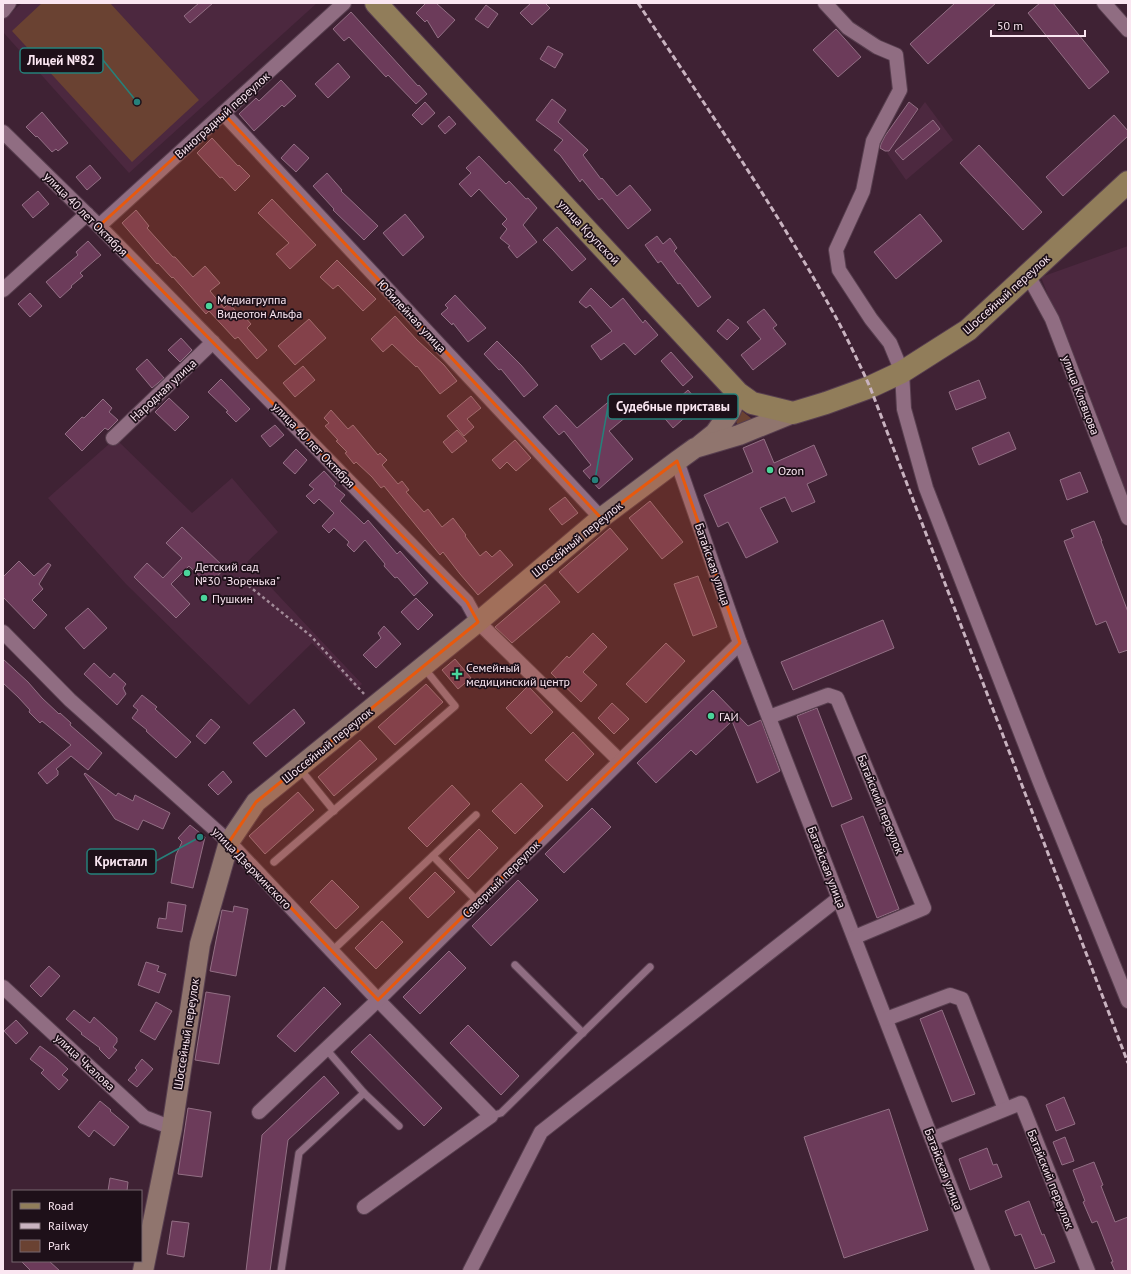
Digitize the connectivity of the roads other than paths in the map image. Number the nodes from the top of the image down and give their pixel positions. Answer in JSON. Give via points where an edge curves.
{"nodes":[{"id":1,"x":10,"y":3,"type":"edge"},
{"id":2,"x":344,"y":3,"type":"edge"},
{"id":3,"x":376,"y":3,"type":"edge"},
{"id":4,"x":824,"y":3,"type":"edge"},
{"id":5,"x":1104,"y":3,"type":"edge"},
{"id":6,"x":3,"y":11,"type":"edge"},
{"id":7,"x":1128,"y":30,"type":"edge"},
{"id":8,"x":223,"y":113,"type":"junction"},
{"id":9,"x":3,"y":132,"type":"edge"},
{"id":10,"x":1128,"y":182,"type":"edge"},
{"id":11,"x":87,"y":214,"type":"junction"},
{"id":12,"x":99,"y":226,"type":"junction"},
{"id":13,"x":1028,"y":275,"type":"junction"},
{"id":14,"x":3,"y":290,"type":"edge"},
{"id":15,"x":213,"y":342,"type":"junction"},
{"id":16,"x":902,"y":372,"type":"junction"},
{"id":17,"x":738,"y":392,"type":"junction"},
{"id":18,"x":793,"y":413,"type":"junction"},
{"id":19,"x":113,"y":438,"type":"dead end"},
{"id":20,"x":695,"y":448,"type":"junction"},
{"id":21,"x":676,"y":461,"type":"junction"},
{"id":22,"x":601,"y":518,"type":"junction"},
{"id":23,"x":1128,"y":518,"type":"edge"},
{"id":24,"x":478,"y":622,"type":"junction"},
{"id":25,"x":3,"y":632,"type":"edge"},
{"id":26,"x":740,"y":643,"type":"junction"},
{"id":27,"x":423,"y":666,"type":"junction"},
{"id":28,"x":769,"y":717,"type":"junction"},
{"id":29,"x":620,"y":761,"type":"junction"},
{"id":30,"x":298,"y":768,"type":"junction"},
{"id":31,"x":334,"y":811,"type":"junction"},
{"id":32,"x":476,"y":815,"type":"dead end"},
{"id":33,"x":229,"y":842,"type":"junction"},
{"id":34,"x":433,"y":856,"type":"junction"},
{"id":35,"x":274,"y":862,"type":"dead end"},
{"id":36,"x":839,"y":898,"type":"junction"},
{"id":37,"x":478,"y":902,"type":"junction"},
{"id":38,"x":855,"y":937,"type":"junction"},
{"id":39,"x":332,"y":951,"type":"junction"},
{"id":40,"x":515,"y":965,"type":"dead end"},
{"id":41,"x":650,"y":967,"type":"dead end"},
{"id":42,"x":3,"y":987,"type":"edge"},
{"id":43,"x":378,"y":1000,"type":"junction"},
{"id":44,"x":1128,"y":1001,"type":"edge"},
{"id":45,"x":886,"y":1019,"type":"junction"},
{"id":46,"x":583,"y":1033,"type":"junction"},
{"id":47,"x":326,"y":1049,"type":"junction"},
{"id":48,"x":364,"y":1093,"type":"junction"},
{"id":49,"x":1005,"y":1109,"type":"junction"},
{"id":50,"x":260,"y":1112,"type":"dead end"},
{"id":51,"x":491,"y":1116,"type":"junction"},
{"id":52,"x":399,"y":1126,"type":"dead end"},
{"id":53,"x":172,"y":1128,"type":"junction"},
{"id":54,"x":932,"y":1139,"type":"junction"},
{"id":55,"x":364,"y":1206,"type":"dead end"},
{"id":56,"x":143,"y":1271,"type":"edge"},
{"id":57,"x":281,"y":1271,"type":"edge"},
{"id":58,"x":470,"y":1271,"type":"edge"},
{"id":59,"x":983,"y":1271,"type":"edge"},
{"id":60,"x":1088,"y":1271,"type":"edge"}],
"edges":[{"from":1,"to":6,"type":"street"},
{"from":2,"to":8,"type":"street","name":"Виноградный переулок"},
{"from":3,"to":17,"type":"main road","name":"улица Крупской"},
{"from":4,"to":16,"type":"street","via":[[848,28],[877,47],[896,55],[900,90],[873,141],[863,191],[836,250],[839,270],[890,343]]},
{"from":5,"to":7,"type":"street"},
{"from":8,"to":12,"type":"street","name":"Виноградный переулок"},
{"from":8,"to":22,"type":"street","name":"Юбилейная улица"},
{"from":9,"to":11,"type":"street","name":"улица 40 лет Октября"},
{"from":10,"to":13,"type":"main road","name":"Шоссейный переулок"},
{"from":11,"to":12,"type":"street","name":"улица 40 лет Октября"},
{"from":11,"to":14,"type":"street"},
{"from":12,"to":15,"type":"street","name":"улица 40 лет Октября"},
{"from":13,"to":16,"type":"main road","name":"Шоссейный переулок","via":[[968,330]]},
{"from":13,"to":23,"type":"street","name":"улица Клевцова","via":[[1052,319]]},
{"from":15,"to":19,"type":"street","name":"Народная улица"},
{"from":15,"to":24,"type":"street","name":"улица 40 лет Октября","via":[[467,602]]},
{"from":16,"to":18,"type":"main road","name":"Шоссейный переулок","via":[[826,403]]},
{"from":16,"to":44,"type":"street","via":[[904,408],[926,488]]},
{"from":17,"to":18,"type":"main road","name":"улица Крупской","via":[[752,402]]},
{"from":17,"to":20,"type":"main road","via":[[730,412],[715,432]]},
{"from":18,"to":20,"type":"main road","name":"Шоссейный переулок"},
{"from":20,"to":21,"type":"main road","name":"Шоссейный переулок"},
{"from":21,"to":22,"type":"main road","name":"Шоссейный переулок"},
{"from":21,"to":26,"type":"street","name":"Батайская улица"},
{"from":22,"to":24,"type":"main road","name":"Шоссейный переулок"},
{"from":24,"to":27,"type":"main road","name":"Шоссейный переулок"},
{"from":24,"to":29,"type":"street","name":"улица 40 лет Октября"},
{"from":25,"to":33,"type":"street","name":"улица Дзержинского","via":[[70,700]]},
{"from":26,"to":28,"type":"street","name":"Батайская улица"},
{"from":26,"to":29,"type":"street","name":"Северный переулок"},
{"from":27,"to":30,"type":"main road","name":"Шоссейный переулок"},
{"from":27,"to":31,"type":"lane","via":[[456,706]]},
{"from":28,"to":36,"type":"street","name":"Батайская улица"},
{"from":28,"to":38,"type":"street","name":"Батайский переулок","via":[[828,695],[837,698],[924,908]]},
{"from":29,"to":37,"type":"street","name":"Северный переулок"},
{"from":30,"to":31,"type":"lane"},
{"from":30,"to":33,"type":"main road","name":"Шоссейный переулок","via":[[256,802]]},
{"from":31,"to":35,"type":"lane"},
{"from":32,"to":34,"type":"lane"},
{"from":33,"to":39,"type":"street","name":"улица Дзержинского"},
{"from":33,"to":53,"type":"main road","name":"Шоссейный переулок","via":[[200,944]]},
{"from":34,"to":37,"type":"lane"},
{"from":34,"to":39,"type":"lane"},
{"from":36,"to":38,"type":"street","name":"Батайская улица"},
{"from":36,"to":58,"type":"street","via":[[541,1132]]},
{"from":37,"to":43,"type":"street","name":"Северный переулок"},
{"from":38,"to":45,"type":"street","name":"Батайская улица"},
{"from":39,"to":43,"type":"street","name":"улица Дзержинского"},
{"from":40,"to":46,"type":"lane"},
{"from":41,"to":46,"type":"lane"},
{"from":42,"to":53,"type":"street","name":"улица Чкалова","via":[[144,1117]]},
{"from":43,"to":47,"type":"street","name":"Северный переулок"},
{"from":43,"to":51,"type":"street","name":"улица Дзержинского"},
{"from":45,"to":49,"type":"street","via":[[950,995],[962,999]]},
{"from":45,"to":54,"type":"street","name":"Батайская улица"},
{"from":46,"to":51,"type":"lane","via":[[501,1113]]},
{"from":47,"to":48,"type":"lane"},
{"from":47,"to":50,"type":"street","name":"Северный переулок"},
{"from":48,"to":52,"type":"lane"},
{"from":48,"to":57,"type":"lane","via":[[299,1153]]},
{"from":49,"to":54,"type":"street","name":"Батайский переулок"},
{"from":49,"to":60,"type":"street","name":"Батайский переулок","via":[[1021,1103]]},
{"from":51,"to":55,"type":"street"},
{"from":53,"to":56,"type":"main road","name":"Шоссейный переулок"},
{"from":54,"to":59,"type":"street","name":"Батайская улица"}]}
